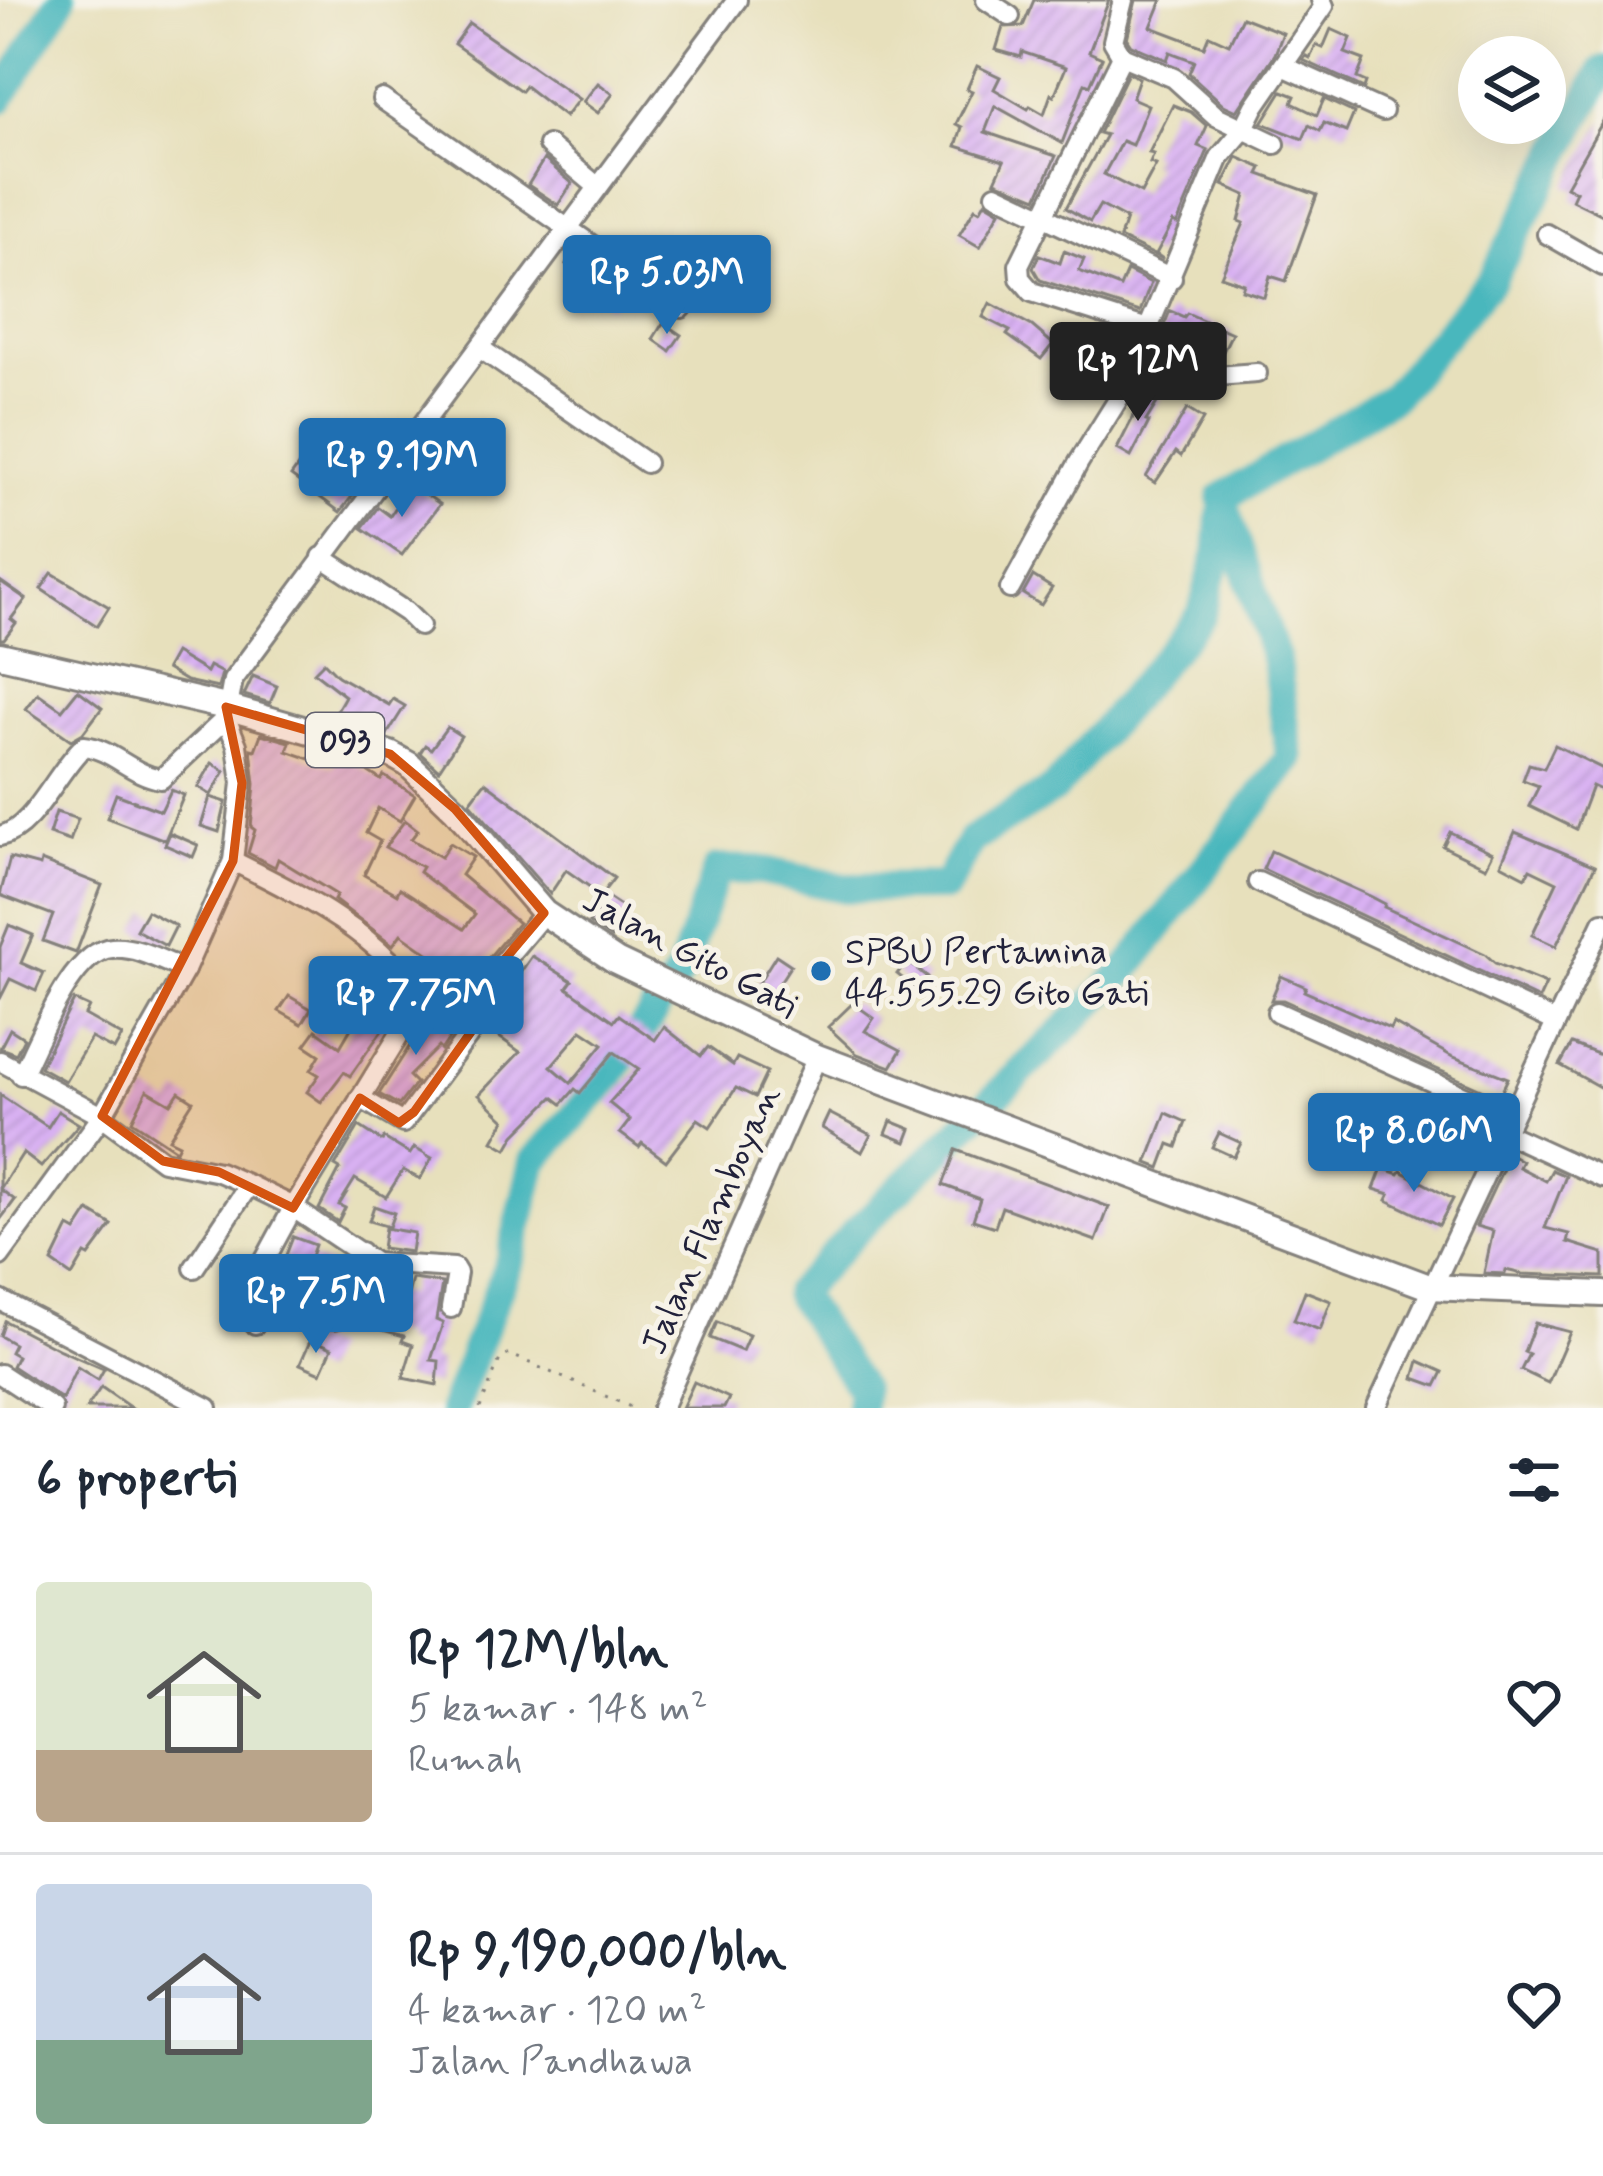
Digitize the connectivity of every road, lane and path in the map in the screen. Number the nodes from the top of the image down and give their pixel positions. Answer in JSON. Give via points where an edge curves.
{"nodes":[{"id":1,"x":737,"y":0,"type":"edge"},
{"id":2,"x":986,"y":0,"type":"edge"},
{"id":3,"x":1123,"y":0,"type":"edge"},
{"id":4,"x":1322,"y":0,"type":"edge"},
{"id":5,"x":1010,"y":16,"type":"dead end"},
{"id":6,"x":1122,"y":56,"type":"junction"},
{"id":7,"x":1283,"y":66,"type":"junction"},
{"id":8,"x":382,"y":99,"type":"dead end"},
{"id":9,"x":1383,"y":111,"type":"dead end"},
{"id":10,"x":1243,"y":130,"type":"junction"},
{"id":11,"x":1275,"y":144,"type":"dead end"},
{"id":12,"x":548,"y":145,"type":"dead end"},
{"id":13,"x":598,"y":187,"type":"junction"},
{"id":14,"x":996,"y":194,"type":"dead end"},
{"id":15,"x":1042,"y":218,"type":"junction"},
{"id":16,"x":568,"y":230,"type":"junction"},
{"id":17,"x":1547,"y":234,"type":"dead end"},
{"id":18,"x":1603,"y":266,"type":"edge"},
{"id":19,"x":1172,"y":278,"type":"junction"},
{"id":20,"x":682,"y":308,"type":"dead end"},
{"id":21,"x":1148,"y":329,"type":"junction"},
{"id":22,"x":1139,"y":348,"type":"junction"},
{"id":23,"x":481,"y":349,"type":"junction"},
{"id":24,"x":1257,"y":373,"type":"dead end"},
{"id":25,"x":646,"y":463,"type":"dead end"},
{"id":26,"x":322,"y":556,"type":"junction"},
{"id":27,"x":1010,"y":589,"type":"dead end"},
{"id":28,"x":420,"y":626,"type":"dead end"},
{"id":29,"x":0,"y":655,"type":"edge"},
{"id":30,"x":226,"y":713,"type":"junction"},
{"id":31,"x":0,"y":836,"type":"edge"},
{"id":32,"x":233,"y":861,"type":"junction"},
{"id":33,"x":1258,"y":882,"type":"dead end"},
{"id":34,"x":544,"y":913,"type":"junction"},
{"id":35,"x":1603,"y":922,"type":"edge"},
{"id":36,"x":184,"y":970,"type":"junction"},
{"id":37,"x":420,"y":1001,"type":"junction"},
{"id":38,"x":455,"y":1010,"type":"junction"},
{"id":39,"x":1277,"y":1012,"type":"dead end"},
{"id":40,"x":1556,"y":1022,"type":"junction"},
{"id":41,"x":818,"y":1057,"type":"junction"},
{"id":42,"x":0,"y":1061,"type":"edge"},
{"id":43,"x":21,"y":1075,"type":"junction"},
{"id":44,"x":360,"y":1098,"type":"junction"},
{"id":45,"x":102,"y":1116,"type":"junction"},
{"id":46,"x":1506,"y":1125,"type":"junction"},
{"id":47,"x":1603,"y":1178,"type":"edge"},
{"id":48,"x":249,"y":1185,"type":"junction"},
{"id":49,"x":293,"y":1208,"type":"junction"},
{"id":50,"x":361,"y":1252,"type":"junction"},
{"id":51,"x":0,"y":1256,"type":"edge"},
{"id":52,"x":194,"y":1268,"type":"dead end"},
{"id":53,"x":1429,"y":1287,"type":"junction"},
{"id":54,"x":1603,"y":1294,"type":"edge"},
{"id":55,"x":0,"y":1300,"type":"edge"},
{"id":56,"x":452,"y":1308,"type":"dead end"},
{"id":57,"x":314,"y":1316,"type":"dead end"},
{"id":58,"x":255,"y":1324,"type":"dead end"},
{"id":59,"x":0,"y":1374,"type":"edge"},
{"id":60,"x":52,"y":1408,"type":"edge"},
{"id":61,"x":208,"y":1408,"type":"edge"},
{"id":62,"x":480,"y":1408,"type":"edge"},
{"id":63,"x":633,"y":1408,"type":"edge"},
{"id":64,"x":662,"y":1408,"type":"edge"},
{"id":65,"x":1376,"y":1408,"type":"edge"}],
"edges":[{"from":1,"to":13,"type":"street"},
{"from":2,"to":5,"type":"street"},
{"from":3,"to":6,"type":"street","via":[[1113,41]]},
{"from":4,"to":7,"type":"street"},
{"from":6,"to":10,"type":"street","via":[[1174,78]]},
{"from":6,"to":15,"type":"street"},
{"from":7,"to":9,"type":"street"},
{"from":7,"to":10,"type":"street"},
{"from":8,"to":16,"type":"street"},
{"from":10,"to":11,"type":"street"},
{"from":10,"to":19,"type":"street","via":[[1220,157]]},
{"from":12,"to":13,"type":"street"},
{"from":13,"to":16,"type":"street"},
{"from":14,"to":15,"type":"street"},
{"from":15,"to":19,"type":"street"},
{"from":15,"to":21,"type":"street","via":[[1019,265],[1024,286]]},
{"from":16,"to":20,"type":"street"},
{"from":16,"to":23,"type":"street"},
{"from":17,"to":18,"type":"street"},
{"from":19,"to":21,"type":"street"},
{"from":21,"to":22,"type":"street"},
{"from":22,"to":24,"type":"street","via":[[1202,376]]},
{"from":22,"to":27,"type":"street"},
{"from":23,"to":25,"type":"street"},
{"from":23,"to":26,"type":"street"},
{"from":26,"to":28,"type":"street"},
{"from":26,"to":30,"type":"street","via":[[233,680]]},
{"from":29,"to":30,"type":"main road","name":"Jalan Gito Gati","number":"093"},
{"from":30,"to":31,"type":"street","via":[[161,779],[84,746],[23,827]]},
{"from":30,"to":32,"type":"street","via":[[242,783]]},
{"from":30,"to":34,"type":"main road","name":"Jalan Gito Gati","number":"093","via":[[372,747],[408,764]]},
{"from":32,"to":36,"type":"street"},
{"from":32,"to":37,"type":"street","via":[[368,941]]},
{"from":33,"to":40,"type":"street"},
{"from":34,"to":38,"type":"street"},
{"from":34,"to":41,"type":"main road","name":"Jalan Gito Gati","number":"093","via":[[616,961]]},
{"from":35,"to":40,"type":"street"},
{"from":36,"to":43,"type":"street","via":[[136,950],[95,951],[76,968]]},
{"from":36,"to":45,"type":"street"},
{"from":37,"to":38,"type":"street","via":[[430,997]]},
{"from":37,"to":44,"type":"street"},
{"from":38,"to":44,"type":"street","via":[[471,1032],[404,1123]]},
{"from":39,"to":46,"type":"street"},
{"from":40,"to":46,"type":"street"},
{"from":41,"to":53,"type":"main road","name":"Jalan Gito Gati","number":"093"},
{"from":41,"to":64,"type":"street","name":"Jalan Flamboyan"},
{"from":42,"to":43,"type":"street"},
{"from":43,"to":45,"type":"street"},
{"from":44,"to":49,"type":"street"},
{"from":45,"to":48,"type":"street","via":[[170,1164]]},
{"from":45,"to":51,"type":"street"},
{"from":46,"to":47,"type":"street"},
{"from":46,"to":53,"type":"street"},
{"from":48,"to":49,"type":"street"},
{"from":48,"to":52,"type":"street"},
{"from":49,"to":50,"type":"street"},
{"from":49,"to":58,"type":"street","via":[[249,1288]]},
{"from":50,"to":56,"type":"street","via":[[387,1266],[454,1268]]},
{"from":50,"to":57,"type":"street","via":[[346,1316]]},
{"from":53,"to":54,"type":"main road","name":"Jalan Gito Gati","number":"093"},
{"from":53,"to":65,"type":"street"},
{"from":55,"to":61,"type":"street"},
{"from":59,"to":60,"type":"street"},
{"from":62,"to":63,"type":"path","via":[[509,1354]]}]}
